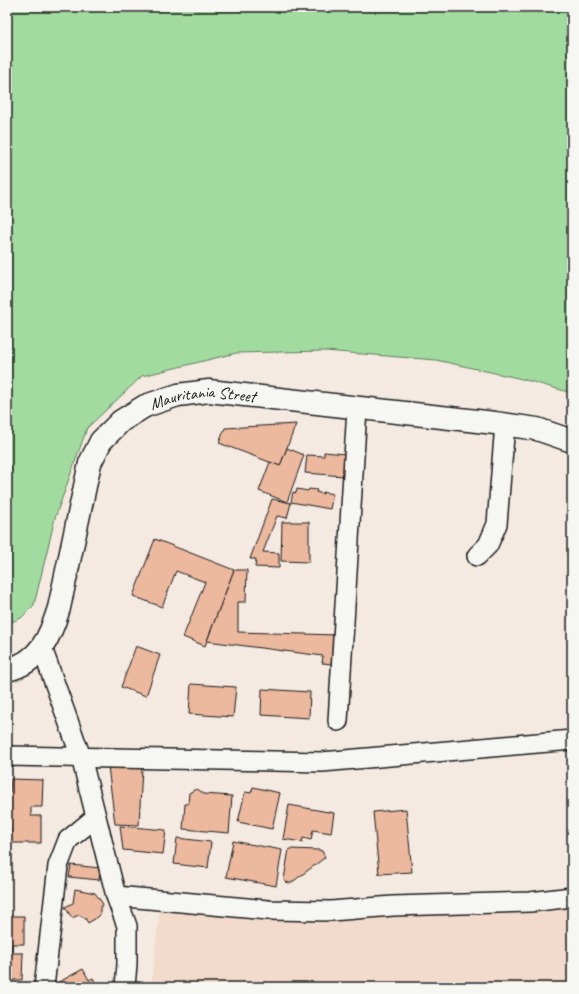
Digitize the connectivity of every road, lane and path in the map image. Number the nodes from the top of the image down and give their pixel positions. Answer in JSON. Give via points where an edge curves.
{"nodes":[{"id":1,"x":357,"y":408,"type":"junction"},
{"id":2,"x":505,"y":424,"type":"junction"},
{"id":3,"x":572,"y":441,"type":"edge"},
{"id":4,"x":477,"y":556,"type":"dead end"},
{"id":5,"x":42,"y":648,"type":"junction"},
{"id":6,"x":7,"y":670,"type":"edge"},
{"id":7,"x":338,"y":721,"type":"dead end"},
{"id":8,"x":572,"y":740,"type":"edge"},
{"id":9,"x":7,"y":756,"type":"edge"},
{"id":10,"x":81,"y":757,"type":"junction"},
{"id":11,"x":96,"y":817,"type":"junction"},
{"id":12,"x":116,"y":896,"type":"junction"},
{"id":13,"x":572,"y":897,"type":"edge"},
{"id":14,"x":44,"y":987,"type":"edge"},
{"id":15,"x":125,"y":987,"type":"edge"}],
"edges":[{"from":1,"to":2,"type":"main road","name":"Mauritania Street"},
{"from":1,"to":5,"type":"main road","name":"Mauritania Street","via":[[209,391],[178,394],[145,406],[121,421],[101,441],[90,463],[59,608],[52,631]]},
{"from":1,"to":7,"type":"street"},
{"from":2,"to":3,"type":"main road","name":"Mauritania Street","via":[[537,429]]},
{"from":2,"to":4,"type":"street","via":[[498,524],[488,545]]},
{"from":5,"to":6,"type":"main road","name":"Mauritania Street","via":[[30,660]]},
{"from":5,"to":10,"type":"street"},
{"from":8,"to":10,"type":"street","via":[[322,762]]},
{"from":9,"to":10,"type":"street"},
{"from":10,"to":11,"type":"street"},
{"from":11,"to":12,"type":"street"},
{"from":11,"to":14,"type":"street","via":[[68,840],[58,866]]},
{"from":12,"to":13,"type":"street","via":[[268,910],[331,911],[393,906],[530,902]]},
{"from":12,"to":15,"type":"street","via":[[127,926]]}]}
